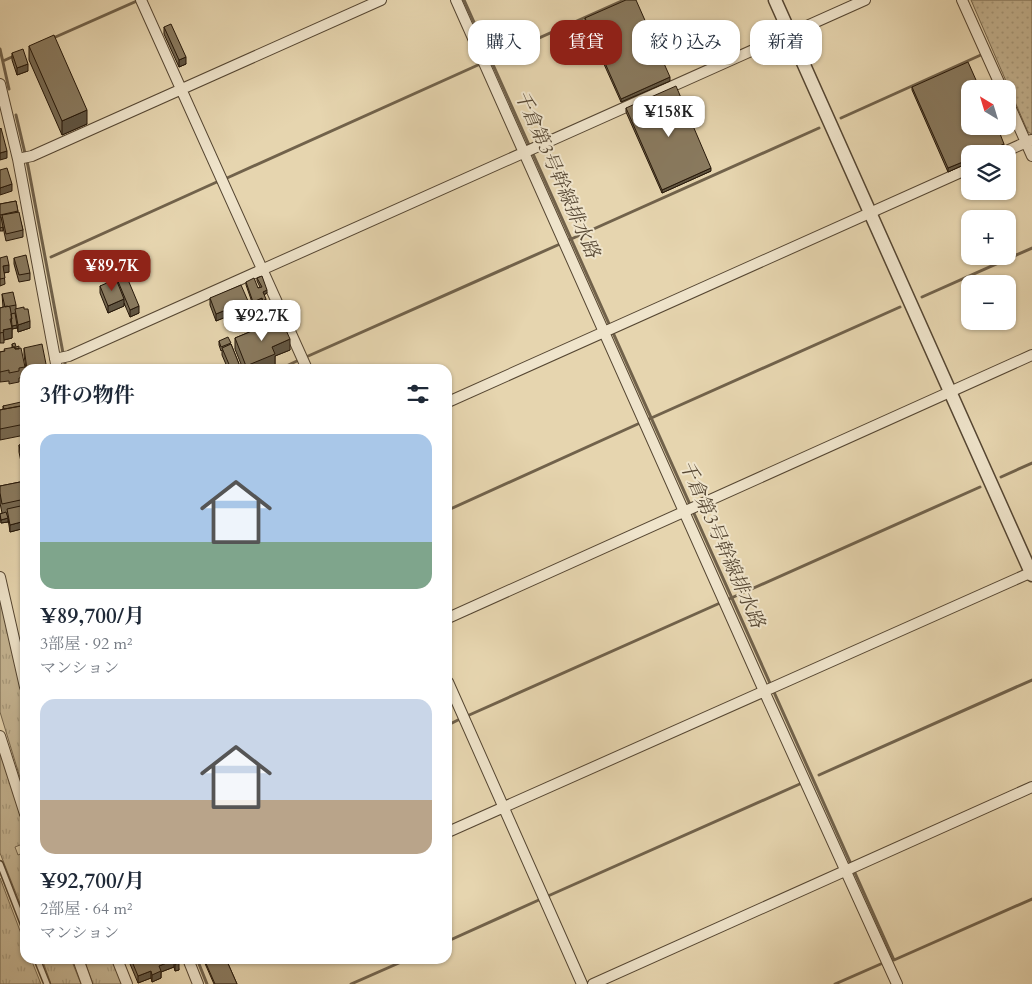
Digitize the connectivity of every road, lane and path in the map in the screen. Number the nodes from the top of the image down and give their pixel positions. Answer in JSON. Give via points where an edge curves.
{"nodes":[{"id":1,"x":141,"y":0,"type":"edge"},
{"id":2,"x":381,"y":0,"type":"edge"},
{"id":3,"x":456,"y":0,"type":"edge"},
{"id":4,"x":775,"y":0,"type":"edge"},
{"id":5,"x":865,"y":0,"type":"edge"},
{"id":6,"x":962,"y":0,"type":"edge"},
{"id":7,"x":784,"y":20,"type":"edge"},
{"id":8,"x":821,"y":20,"type":"edge"},
{"id":9,"x":750,"y":52,"type":"edge"},
{"id":10,"x":804,"y":65,"type":"edge"},
{"id":11,"x":998,"y":80,"type":"edge"},
{"id":12,"x":0,"y":84,"type":"edge"},
{"id":13,"x":181,"y":90,"type":"junction"},
{"id":14,"x":1016,"y":117,"type":"edge"},
{"id":15,"x":11,"y":128,"type":"junction"},
{"id":16,"x":0,"y":131,"type":"edge"},
{"id":17,"x":1029,"y":141,"type":"edge"},
{"id":18,"x":1016,"y":147,"type":"edge"},
{"id":19,"x":528,"y":150,"type":"junction"},
{"id":20,"x":1032,"y":156,"type":"edge"},
{"id":21,"x":19,"y":159,"type":"junction"},
{"id":22,"x":961,"y":172,"type":"edge"},
{"id":23,"x":870,"y":213,"type":"junction"},
{"id":24,"x":262,"y":270,"type":"junction"},
{"id":25,"x":608,"y":329,"type":"junction"},
{"id":26,"x":1032,"y":356,"type":"edge"},
{"id":27,"x":57,"y":362,"type":"edge"},
{"id":28,"x":305,"y":364,"type":"edge"},
{"id":29,"x":950,"y":392,"type":"junction"},
{"id":30,"x":452,"y":400,"type":"edge"},
{"id":31,"x":689,"y":510,"type":"junction"},
{"id":32,"x":1032,"y":573,"type":"edge"},
{"id":33,"x":0,"y":577,"type":"edge"},
{"id":34,"x":452,"y":616,"type":"edge"},
{"id":35,"x":20,"y":665,"type":"edge"},
{"id":36,"x":770,"y":689,"type":"junction"},
{"id":37,"x":452,"y":691,"type":"edge"},
{"id":38,"x":0,"y":736,"type":"edge"},
{"id":39,"x":1032,"y":787,"type":"edge"},
{"id":40,"x":20,"y":798,"type":"edge"},
{"id":41,"x":503,"y":808,"type":"junction"},
{"id":42,"x":452,"y":830,"type":"edge"},
{"id":43,"x":0,"y":864,"type":"edge"},
{"id":44,"x":850,"y":868,"type":"junction"},
{"id":45,"x":20,"y":915,"type":"edge"},
{"id":46,"x":39,"y":964,"type":"edge"},
{"id":47,"x":80,"y":964,"type":"edge"},
{"id":48,"x":119,"y":964,"type":"edge"},
{"id":49,"x":190,"y":964,"type":"edge"},
{"id":50,"x":47,"y":984,"type":"edge"},
{"id":51,"x":87,"y":984,"type":"edge"},
{"id":52,"x":127,"y":984,"type":"edge"},
{"id":53,"x":198,"y":984,"type":"edge"},
{"id":54,"x":582,"y":984,"type":"edge"},
{"id":55,"x":593,"y":984,"type":"edge"},
{"id":56,"x":897,"y":984,"type":"edge"}],
"edges":[{"from":1,"to":13,"type":"street"},
{"from":2,"to":13,"type":"street"},
{"from":3,"to":19,"type":"street"},
{"from":4,"to":7,"type":"street"},
{"from":5,"to":8,"type":"street"},
{"from":6,"to":11,"type":"street"},
{"from":9,"to":19,"type":"street"},
{"from":10,"to":23,"type":"street"},
{"from":12,"to":15,"type":"street"},
{"from":13,"to":21,"type":"street"},
{"from":13,"to":24,"type":"street"},
{"from":14,"to":17,"type":"street"},
{"from":15,"to":16,"type":"street"},
{"from":15,"to":21,"type":"street"},
{"from":17,"to":18,"type":"street"},
{"from":17,"to":20,"type":"street"},
{"from":19,"to":24,"type":"street"},
{"from":19,"to":25,"type":"street"},
{"from":21,"to":27,"type":"street"},
{"from":22,"to":23,"type":"street"},
{"from":23,"to":25,"type":"street"},
{"from":23,"to":29,"type":"street"},
{"from":24,"to":27,"type":"street"},
{"from":24,"to":28,"type":"street"},
{"from":25,"to":30,"type":"street"},
{"from":25,"to":31,"type":"street"},
{"from":26,"to":29,"type":"street"},
{"from":29,"to":31,"type":"street"},
{"from":29,"to":32,"type":"street"},
{"from":31,"to":34,"type":"street"},
{"from":31,"to":36,"type":"street"},
{"from":32,"to":36,"type":"street"},
{"from":33,"to":35,"type":"street"},
{"from":36,"to":41,"type":"street"},
{"from":36,"to":44,"type":"street"},
{"from":37,"to":41,"type":"street"},
{"from":38,"to":40,"type":"street"},
{"from":39,"to":44,"type":"street"},
{"from":41,"to":42,"type":"street"},
{"from":41,"to":54,"type":"street"},
{"from":43,"to":45,"type":"lane"},
{"from":44,"to":55,"type":"street"},
{"from":44,"to":56,"type":"street"},
{"from":46,"to":50,"type":"lane"},
{"from":47,"to":51,"type":"street"},
{"from":48,"to":52,"type":"street"},
{"from":49,"to":53,"type":"street"}]}
